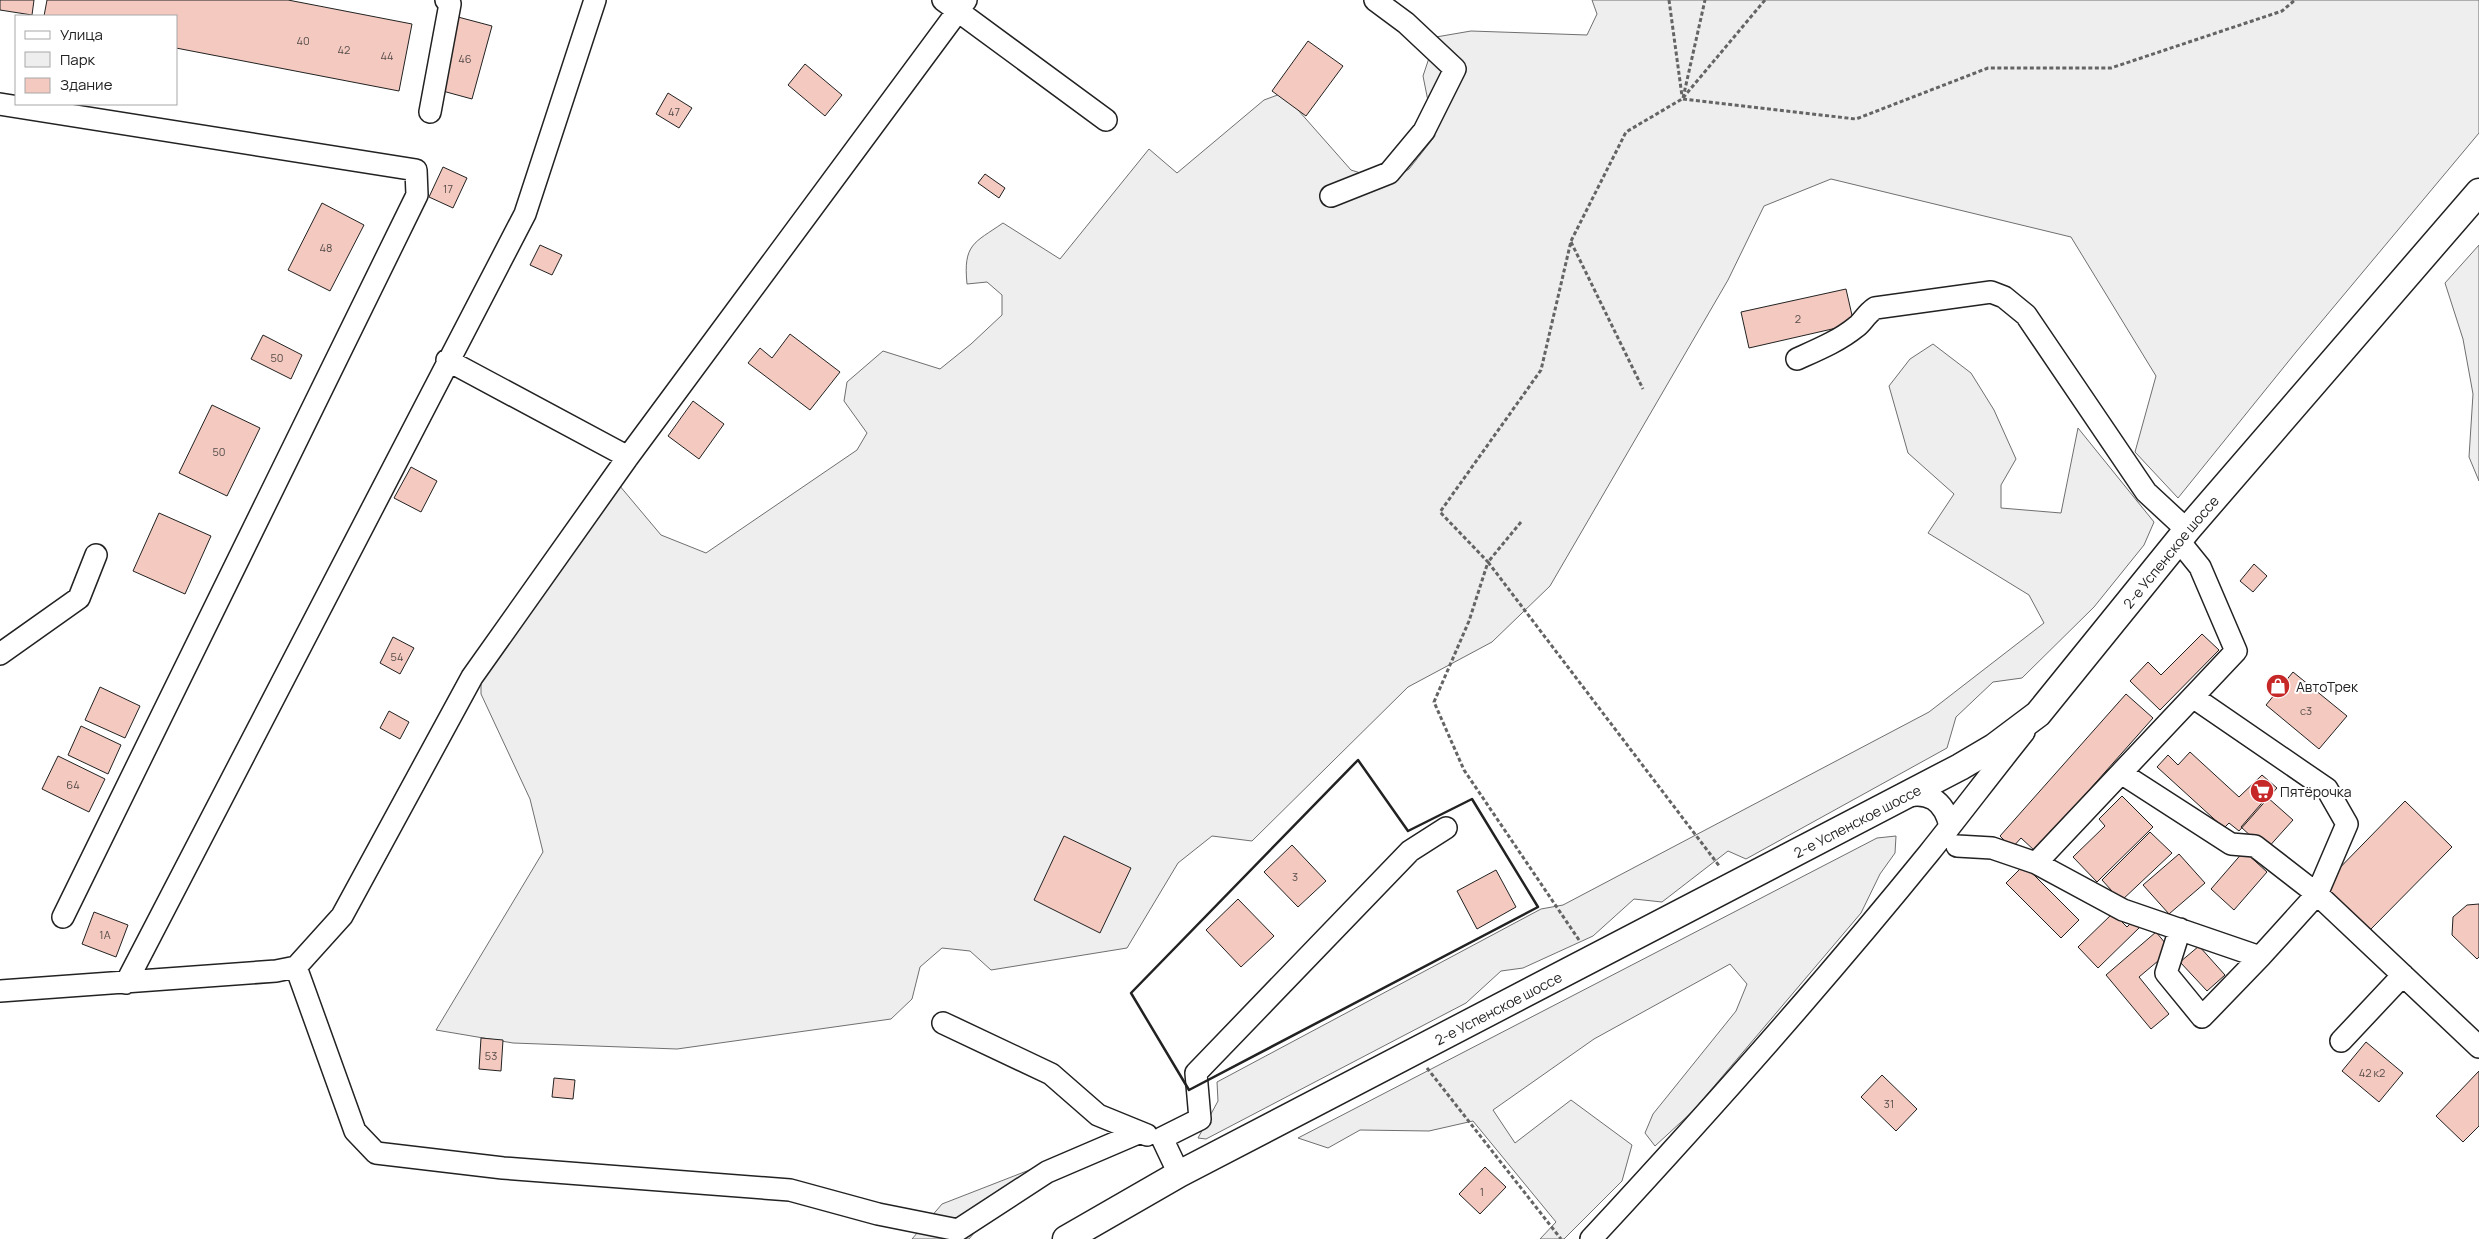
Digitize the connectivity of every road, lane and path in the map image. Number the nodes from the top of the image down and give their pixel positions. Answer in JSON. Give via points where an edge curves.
{"nodes":[{"id":1,"x":446,"y":0,"type":"edge"},
{"id":2,"x":595,"y":0,"type":"edge"},
{"id":3,"x":1375,"y":0,"type":"edge"},
{"id":4,"x":1670,"y":0,"type":"edge"},
{"id":5,"x":1705,"y":0,"type":"edge"},
{"id":6,"x":1765,"y":0,"type":"edge"},
{"id":7,"x":2295,"y":0,"type":"edge"},
{"id":8,"x":956,"y":4,"type":"edge"},
{"id":9,"x":1682,"y":99,"type":"junction"},
{"id":10,"x":0,"y":104,"type":"edge"},
{"id":11,"x":430,"y":112,"type":"dead end"},
{"id":12,"x":1106,"y":120,"type":"dead end"},
{"id":13,"x":2479,"y":192,"type":"edge"},
{"id":14,"x":1331,"y":196,"type":"dead end"},
{"id":15,"x":1571,"y":241,"type":"junction"},
{"id":16,"x":1797,"y":359,"type":"dead end"},
{"id":17,"x":447,"y":360,"type":"junction"},
{"id":18,"x":1643,"y":389,"type":"dead end"},
{"id":19,"x":628,"y":457,"type":"junction"},
{"id":20,"x":1521,"y":522,"type":"dead end"},
{"id":21,"x":2183,"y":536,"type":"junction"},
{"id":22,"x":96,"y":555,"type":"dead end"},
{"id":23,"x":1488,"y":562,"type":"junction"},
{"id":24,"x":0,"y":654,"type":"edge"},
{"id":25,"x":2192,"y":697,"type":"junction"},
{"id":26,"x":2038,"y":714,"type":"junction"},
{"id":27,"x":2121,"y":773,"type":"junction"},
{"id":28,"x":1902,"y":797,"type":"junction"},
{"id":29,"x":1950,"y":826,"type":"junction"},
{"id":30,"x":1446,"y":828,"type":"dead end"},
{"id":31,"x":1957,"y":846,"type":"dead end"},
{"id":32,"x":2036,"y":863,"type":"junction"},
{"id":33,"x":1734,"y":886,"type":"junction"},
{"id":34,"x":2317,"y":894,"type":"junction"},
{"id":35,"x":63,"y":917,"type":"dead end"},
{"id":36,"x":2180,"y":929,"type":"junction"},
{"id":37,"x":2260,"y":957,"type":"junction"},
{"id":38,"x":1593,"y":960,"type":"junction"},
{"id":39,"x":296,"y":966,"type":"junction"},
{"id":40,"x":2403,"y":975,"type":"junction"},
{"id":41,"x":126,"y":983,"type":"junction"},
{"id":42,"x":0,"y":991,"type":"edge"},
{"id":43,"x":943,"y":1023,"type":"dead end"},
{"id":44,"x":2341,"y":1040,"type":"dead end"},
{"id":45,"x":2479,"y":1047,"type":"edge"},
{"id":46,"x":1414,"y":1053,"type":"junction"},
{"id":47,"x":1138,"y":1133,"type":"junction"},
{"id":48,"x":1162,"y":1138,"type":"junction"},
{"id":49,"x":1179,"y":1174,"type":"junction"},
{"id":50,"x":1066,"y":1239,"type":"edge"},
{"id":51,"x":1560,"y":1239,"type":"edge"},
{"id":52,"x":1591,"y":1239,"type":"edge"}],
"edges":[{"from":1,"to":11,"type":"street","via":[[450,4]]},
{"from":2,"to":17,"type":"street","via":[[525,214]]},
{"from":3,"to":14,"type":"street","via":[[1406,22],[1455,69],[1424,131],[1389,173]]},
{"from":4,"to":9,"type":"path"},
{"from":5,"to":9,"type":"path"},
{"from":6,"to":9,"type":"path"},
{"from":7,"to":9,"type":"path","via":[[2282,11],[2111,68],[1988,68],[1856,119]]},
{"from":8,"to":12,"type":"street"},
{"from":8,"to":19,"type":"street"},
{"from":9,"to":15,"type":"path","via":[[1626,132]]},
{"from":10,"to":35,"type":"street","via":[[416,170],[417,195]]},
{"from":13,"to":21,"type":"main road","name":"2-е Успенское шоссе"},
{"from":15,"to":18,"type":"path"},
{"from":15,"to":23,"type":"path","via":[[1541,370],[1440,512]]},
{"from":16,"to":21,"type":"street","via":[[1840,339],[1858,327],[1864,316],[1875,308],[1991,292],[2004,297],[2026,315],[2146,492]]},
{"from":17,"to":19,"type":"street"},
{"from":17,"to":41,"type":"street"},
{"from":19,"to":39,"type":"street","via":[[472,677],[342,916]]},
{"from":20,"to":23,"type":"path"},
{"from":21,"to":25,"type":"street","via":[[2236,651]]},
{"from":21,"to":26,"type":"main road","name":"2-е Успенское шоссе"},
{"from":22,"to":24,"type":"street","via":[[79,598]]},
{"from":23,"to":33,"type":"path"},
{"from":23,"to":38,"type":"path","via":[[1469,621],[1434,702],[1464,770]]},
{"from":25,"to":27,"type":"street"},
{"from":25,"to":34,"type":"street","via":[[2327,789],[2347,824]]},
{"from":26,"to":28,"type":"main road","name":"2-е Успенское шоссе","via":[[1994,747]]},
{"from":26,"to":29,"type":"street"},
{"from":27,"to":32,"type":"street"},
{"from":27,"to":34,"type":"street","via":[[2231,844],[2255,846]]},
{"from":28,"to":29,"type":"street","via":[[1914,794],[1934,798],[1943,807]]},
{"from":28,"to":33,"type":"main road","name":"2-е Успенское шоссе"},
{"from":29,"to":52,"type":"street","via":[[1676,1149]]},
{"from":30,"to":48,"type":"street","via":[[1410,851],[1196,1073],[1200,1120]]},
{"from":31,"to":32,"type":"street","via":[[1992,848]]},
{"from":32,"to":36,"type":"street","via":[[2123,910]]},
{"from":33,"to":38,"type":"main road","name":"2-е Успенское шоссе"},
{"from":34,"to":37,"type":"street"},
{"from":34,"to":40,"type":"street"},
{"from":36,"to":37,"type":"street"},
{"from":36,"to":37,"type":"street","via":[[2166,973],[2202,1017]]},
{"from":38,"to":46,"type":"main road","name":"2-е Успенское шоссе"},
{"from":39,"to":41,"type":"street","via":[[276,971]]},
{"from":39,"to":47,"type":"street","via":[[355,1131],[376,1153],[503,1168],[790,1190],[878,1214],[958,1230],[1047,1172]]},
{"from":40,"to":44,"type":"street"},
{"from":40,"to":45,"type":"street"},
{"from":41,"to":42,"type":"street"},
{"from":43,"to":47,"type":"street","via":[[1051,1074],[1098,1116]]},
{"from":46,"to":49,"type":"main road","name":"2-е Успенское шоссе"},
{"from":46,"to":51,"type":"path"},
{"from":47,"to":48,"type":"street"},
{"from":48,"to":49,"type":"street"},
{"from":49,"to":50,"type":"main road","name":"2-е Успенское шоссе"}]}
